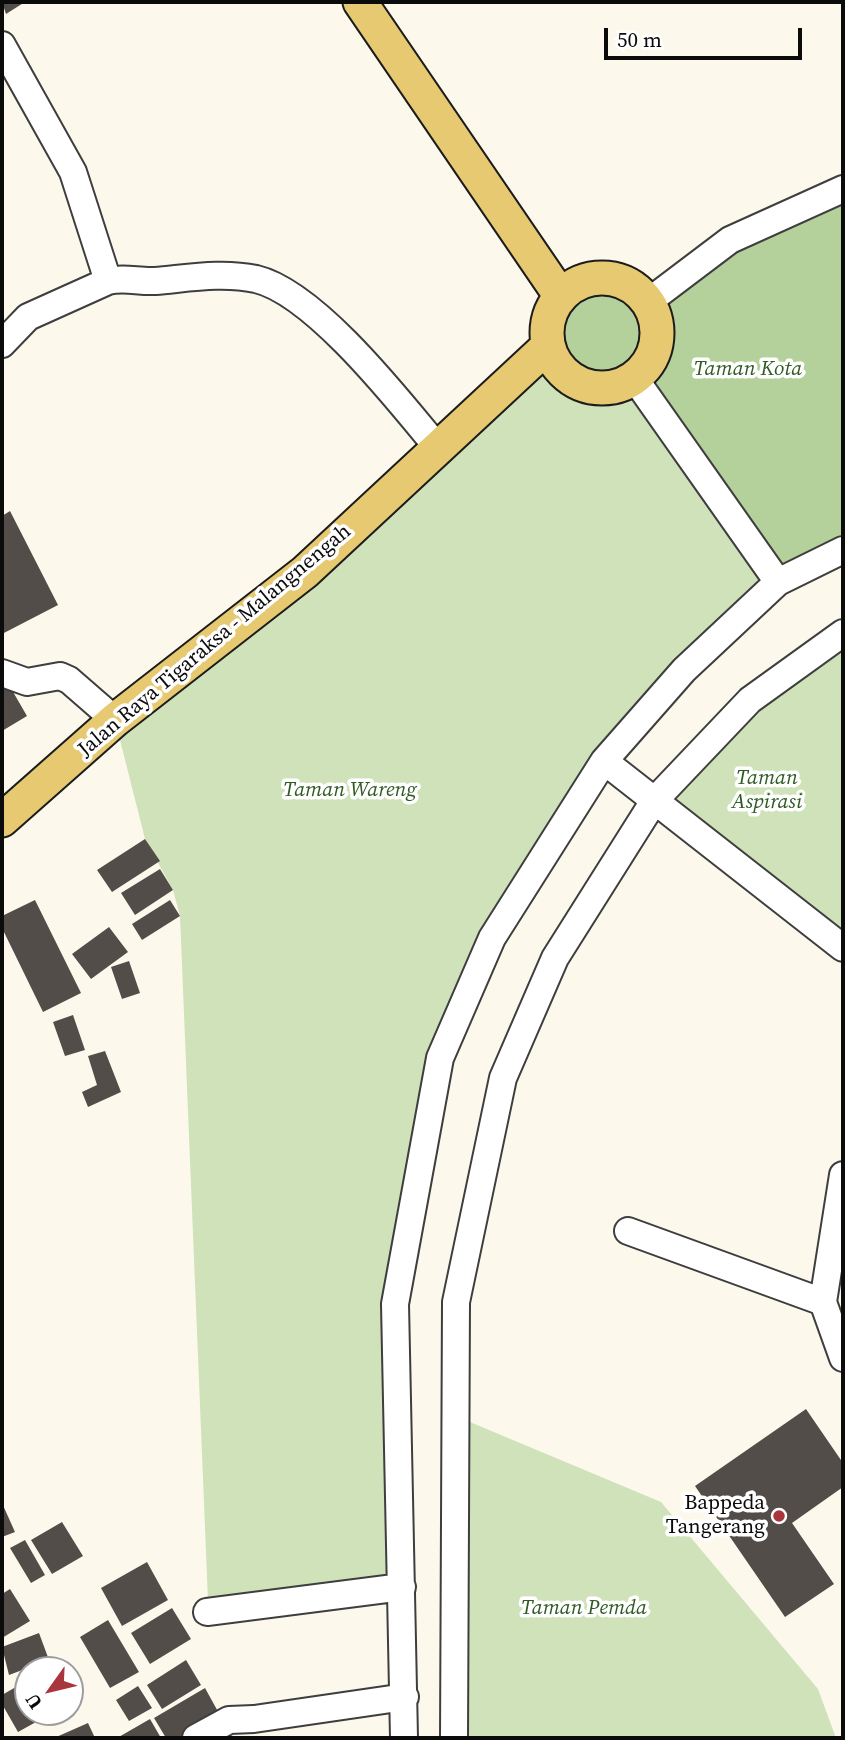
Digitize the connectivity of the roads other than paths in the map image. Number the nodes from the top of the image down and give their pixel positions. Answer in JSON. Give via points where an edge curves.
{"nodes":[{"id":1,"x":360,"y":2,"type":"edge"},
{"id":2,"x":2,"y":45,"type":"edge"},
{"id":3,"x":843,"y":189,"type":"edge"},
{"id":4,"x":108,"y":281,"type":"junction"},
{"id":5,"x":560,"y":295,"type":"junction"},
{"id":6,"x":648,"y":302,"type":"junction"},
{"id":7,"x":2,"y":344,"type":"edge"},
{"id":8,"x":548,"y":346,"type":"junction"},
{"id":9,"x":635,"y":379,"type":"junction"},
{"id":10,"x":438,"y":448,"type":"junction"},
{"id":11,"x":843,"y":550,"type":"edge"},
{"id":12,"x":778,"y":582,"type":"junction"},
{"id":13,"x":843,"y":633,"type":"edge"},
{"id":14,"x":2,"y":674,"type":"edge"},
{"id":15,"x":115,"y":720,"type":"junction"},
{"id":16,"x":604,"y":761,"type":"junction"},
{"id":17,"x":654,"y":801,"type":"junction"},
{"id":18,"x":2,"y":820,"type":"edge"},
{"id":19,"x":843,"y":948,"type":"edge"},
{"id":20,"x":843,"y":1175,"type":"edge"},
{"id":21,"x":628,"y":1231,"type":"dead end"},
{"id":22,"x":823,"y":1302,"type":"junction"},
{"id":23,"x":843,"y":1358,"type":"edge"},
{"id":24,"x":402,"y":1587,"type":"junction"},
{"id":25,"x":207,"y":1612,"type":"dead end"},
{"id":26,"x":405,"y":1697,"type":"junction"},
{"id":27,"x":197,"y":1738,"type":"edge"},
{"id":28,"x":404,"y":1738,"type":"edge"},
{"id":29,"x":454,"y":1738,"type":"edge"}],
"edges":[{"from":1,"to":5,"type":"main road"},
{"from":2,"to":4,"type":"street","via":[[73,172]]},
{"from":3,"to":6,"type":"street","via":[[730,240]]},
{"from":4,"to":7,"type":"street","via":[[28,317]]},
{"from":4,"to":10,"type":"street","via":[[219,274],[285,289],[380,379]]},
{"from":5,"to":6,"type":"main road","via":[[588,279],[611,278],[632,286]]},
{"from":5,"to":8,"type":"main road","via":[[547,324]]},
{"from":6,"to":9,"type":"main road","via":[[657,322],[657,343],[650,363]]},
{"from":8,"to":9,"type":"main road","via":[[567,376],[583,386],[619,387]]},
{"from":8,"to":10,"type":"main road","name":"Jalan Raya Tigaraksa - Malangnengah"},
{"from":9,"to":12,"type":"street"},
{"from":10,"to":15,"type":"main road","name":"Jalan Raya Tigaraksa - Malangnengah","via":[[305,572]]},
{"from":11,"to":12,"type":"street"},
{"from":12,"to":16,"type":"street","via":[[684,670]]},
{"from":13,"to":17,"type":"street","via":[[750,700]]},
{"from":14,"to":15,"type":"street","via":[[27,682],[60,676]]},
{"from":15,"to":18,"type":"main road","name":"Jalan Raya Tigaraksa - Malangnengah"},
{"from":16,"to":17,"type":"street"},
{"from":16,"to":24,"type":"street","via":[[492,939],[440,1058],[395,1304]]},
{"from":17,"to":19,"type":"street"},
{"from":17,"to":29,"type":"street","via":[[555,958],[501,1091],[456,1302]]},
{"from":20,"to":22,"type":"street"},
{"from":21,"to":22,"type":"street"},
{"from":22,"to":23,"type":"street"},
{"from":24,"to":25,"type":"street"},
{"from":24,"to":26,"type":"street"},
{"from":26,"to":27,"type":"street","via":[[229,1720]]},
{"from":26,"to":28,"type":"street"}]}
